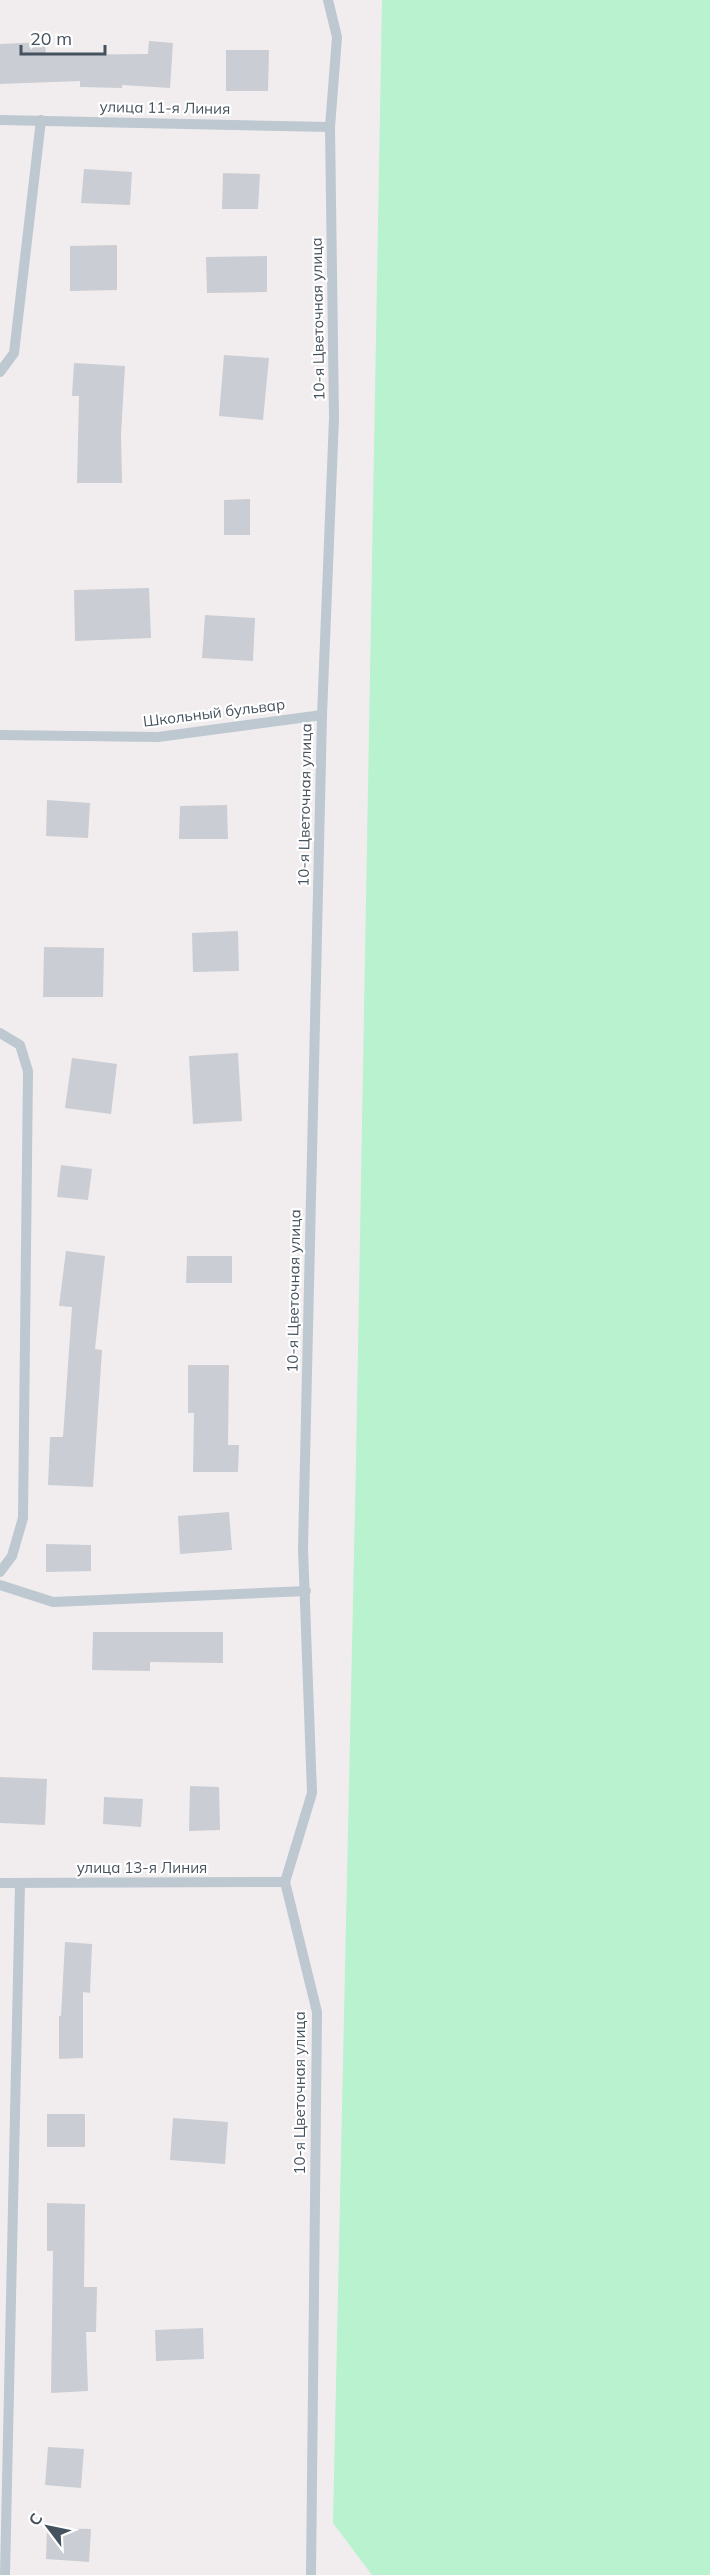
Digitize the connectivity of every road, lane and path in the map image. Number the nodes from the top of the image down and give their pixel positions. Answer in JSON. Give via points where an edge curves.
{"nodes":[{"id":1,"x":328,"y":0,"type":"edge"},
{"id":2,"x":0,"y":120,"type":"edge"},
{"id":3,"x":41,"y":120,"type":"junction"},
{"id":4,"x":330,"y":127,"type":"junction"},
{"id":5,"x":0,"y":372,"type":"edge"},
{"id":6,"x":322,"y":715,"type":"junction"},
{"id":7,"x":0,"y":735,"type":"edge"},
{"id":8,"x":0,"y":1033,"type":"edge"},
{"id":9,"x":0,"y":1572,"type":"edge"},
{"id":10,"x":0,"y":1585,"type":"edge"},
{"id":11,"x":306,"y":1591,"type":"junction"},
{"id":12,"x":285,"y":1882,"type":"junction"},
{"id":13,"x":0,"y":1883,"type":"edge"},
{"id":14,"x":20,"y":1884,"type":"junction"},
{"id":15,"x":5,"y":2575,"type":"edge"},
{"id":16,"x":311,"y":2575,"type":"edge"}],
"edges":[{"from":1,"to":4,"type":"lane","name":"10-я Цветочная улица","via":[[337,37]]},
{"from":2,"to":3,"type":"lane","name":"улица 11-я Линия"},
{"from":3,"to":4,"type":"lane","name":"улица 11-я Линия"},
{"from":3,"to":5,"type":"lane","via":[[14,353]]},
{"from":4,"to":6,"type":"lane","name":"10-я Цветочная улица","via":[[334,418]]},
{"from":6,"to":7,"type":"lane","name":"Школьный бульвар","via":[[158,737]]},
{"from":6,"to":11,"type":"lane","name":"10-я Цветочная улица","via":[[303,1548]]},
{"from":8,"to":9,"type":"lane","via":[[20,1045],[28,1071],[23,1518],[12,1556]]},
{"from":10,"to":11,"type":"lane","via":[[53,1602]]},
{"from":11,"to":12,"type":"lane","name":"10-я Цветочная улица","via":[[312,1793]]},
{"from":12,"to":14,"type":"lane","name":"улица 13-я Линия"},
{"from":12,"to":16,"type":"lane","name":"10-я Цветочная улица","via":[[317,2012]]},
{"from":13,"to":14,"type":"lane","name":"улица 13-я Линия"},
{"from":14,"to":15,"type":"lane"}]}
